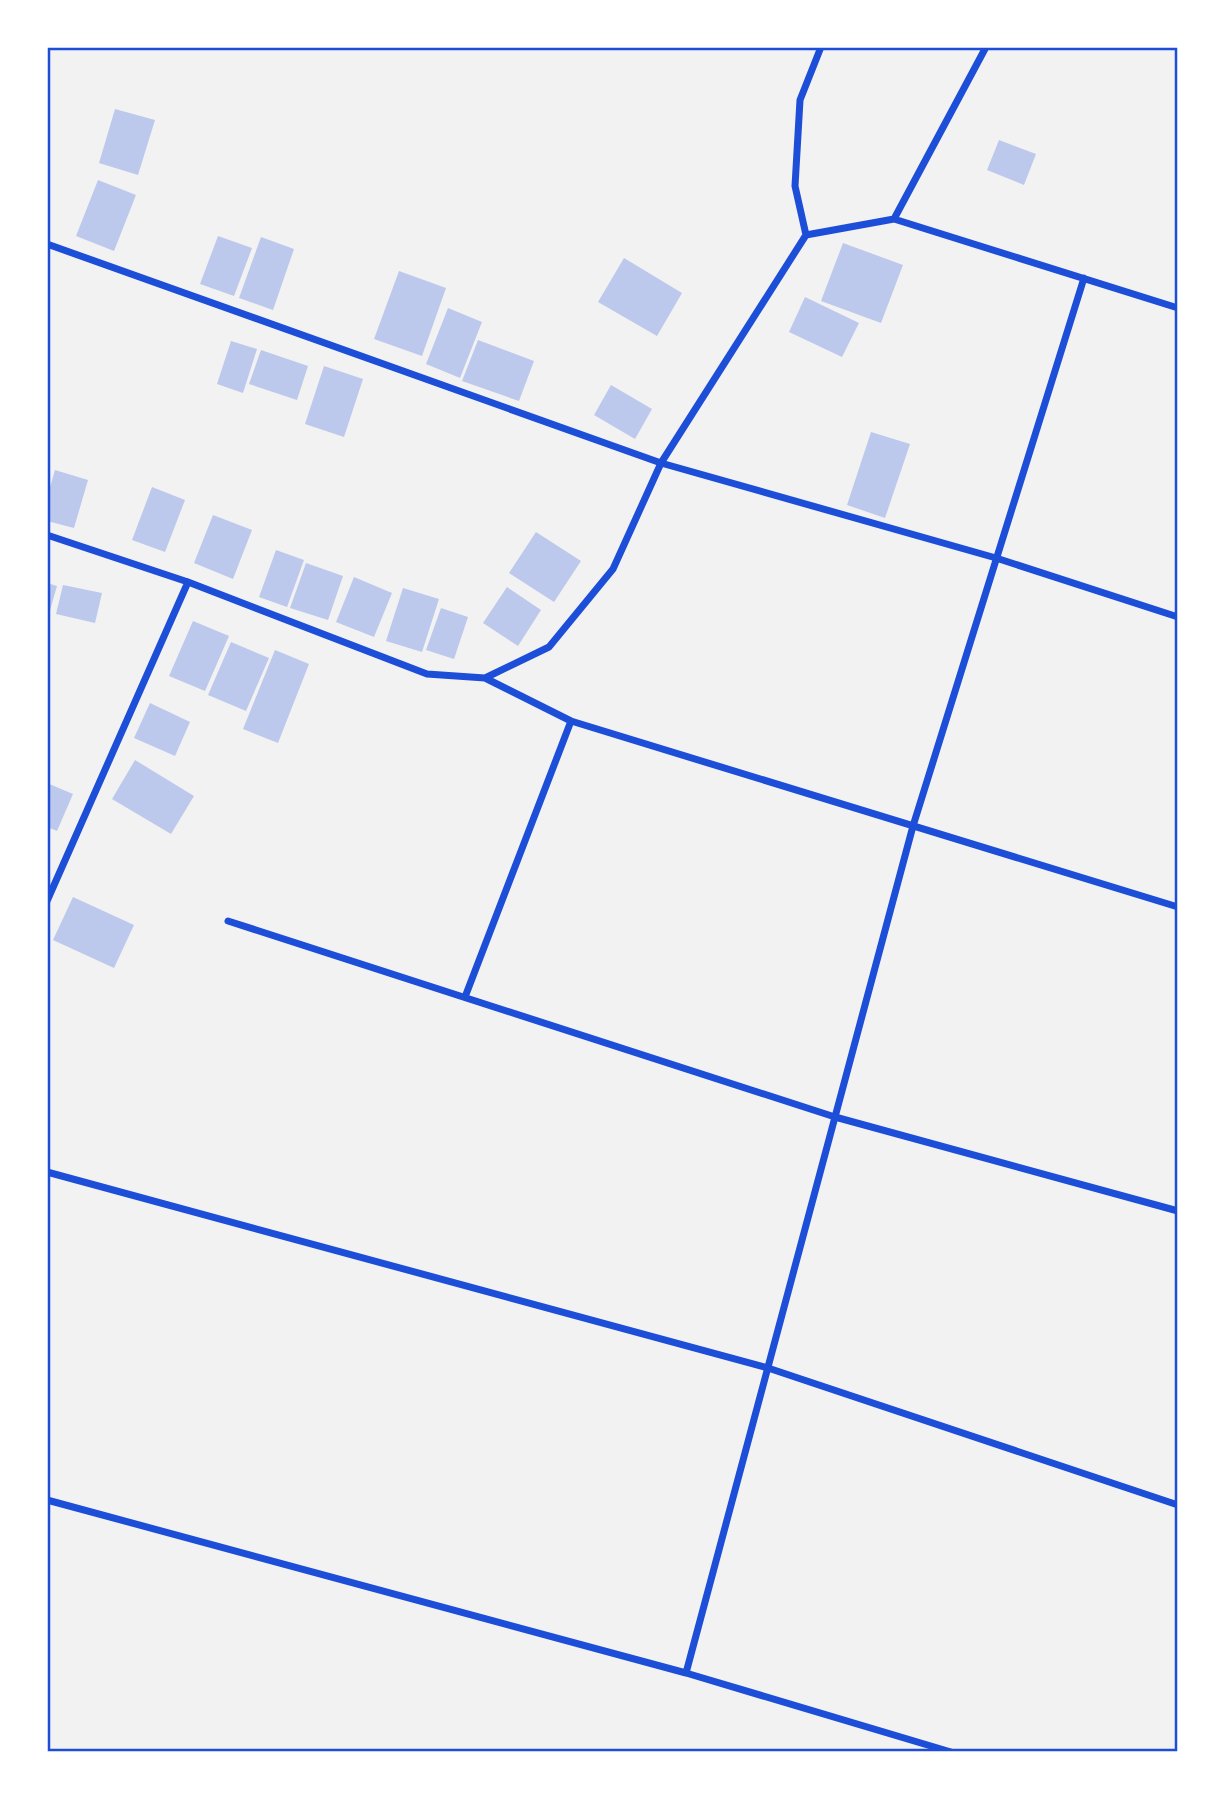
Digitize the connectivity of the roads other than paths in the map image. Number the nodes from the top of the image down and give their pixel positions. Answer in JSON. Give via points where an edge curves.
{"nodes":[{"id":1,"x":821,"y":47,"type":"edge"},
{"id":2,"x":986,"y":47,"type":"edge"},
{"id":3,"x":894,"y":219,"type":"junction"},
{"id":4,"x":806,"y":235,"type":"junction"},
{"id":5,"x":47,"y":244,"type":"edge"},
{"id":6,"x":1084,"y":278,"type":"junction"},
{"id":7,"x":1178,"y":308,"type":"edge"},
{"id":8,"x":661,"y":463,"type":"junction"},
{"id":9,"x":47,"y":536,"type":"edge"},
{"id":10,"x":996,"y":558,"type":"junction"},
{"id":11,"x":188,"y":582,"type":"junction"},
{"id":12,"x":1178,"y":617,"type":"edge"},
{"id":13,"x":485,"y":678,"type":"junction"},
{"id":14,"x":571,"y":721,"type":"junction"},
{"id":15,"x":913,"y":826,"type":"junction"},
{"id":16,"x":47,"y":901,"type":"edge"},
{"id":17,"x":1178,"y":906,"type":"edge"},
{"id":18,"x":228,"y":921,"type":"dead end"},
{"id":19,"x":465,"y":997,"type":"junction"},
{"id":20,"x":835,"y":1116,"type":"junction"},
{"id":21,"x":47,"y":1172,"type":"edge"},
{"id":22,"x":1178,"y":1211,"type":"edge"},
{"id":23,"x":768,"y":1368,"type":"junction"},
{"id":24,"x":47,"y":1500,"type":"edge"},
{"id":25,"x":1178,"y":1505,"type":"edge"},
{"id":26,"x":686,"y":1673,"type":"junction"},
{"id":27,"x":951,"y":1752,"type":"edge"}],
"edges":[{"from":1,"to":4,"type":"street","via":[[800,100],[795,186]]},
{"from":2,"to":3,"type":"street"},
{"from":3,"to":4,"type":"street"},
{"from":3,"to":6,"type":"street"},
{"from":4,"to":8,"type":"street"},
{"from":5,"to":8,"type":"street"},
{"from":6,"to":7,"type":"street"},
{"from":6,"to":10,"type":"street"},
{"from":8,"to":10,"type":"street"},
{"from":8,"to":13,"type":"street","via":[[613,569],[549,647]]},
{"from":9,"to":11,"type":"street"},
{"from":10,"to":12,"type":"street"},
{"from":10,"to":15,"type":"street"},
{"from":11,"to":13,"type":"street","via":[[427,674]]},
{"from":11,"to":16,"type":"street"},
{"from":13,"to":14,"type":"street"},
{"from":14,"to":15,"type":"street"},
{"from":14,"to":19,"type":"street"},
{"from":15,"to":17,"type":"street"},
{"from":15,"to":20,"type":"street"},
{"from":18,"to":19,"type":"street"},
{"from":19,"to":20,"type":"street"},
{"from":20,"to":22,"type":"street"},
{"from":20,"to":23,"type":"street"},
{"from":21,"to":23,"type":"street"},
{"from":23,"to":25,"type":"street"},
{"from":23,"to":26,"type":"street"},
{"from":24,"to":26,"type":"street"},
{"from":26,"to":27,"type":"street"}]}
